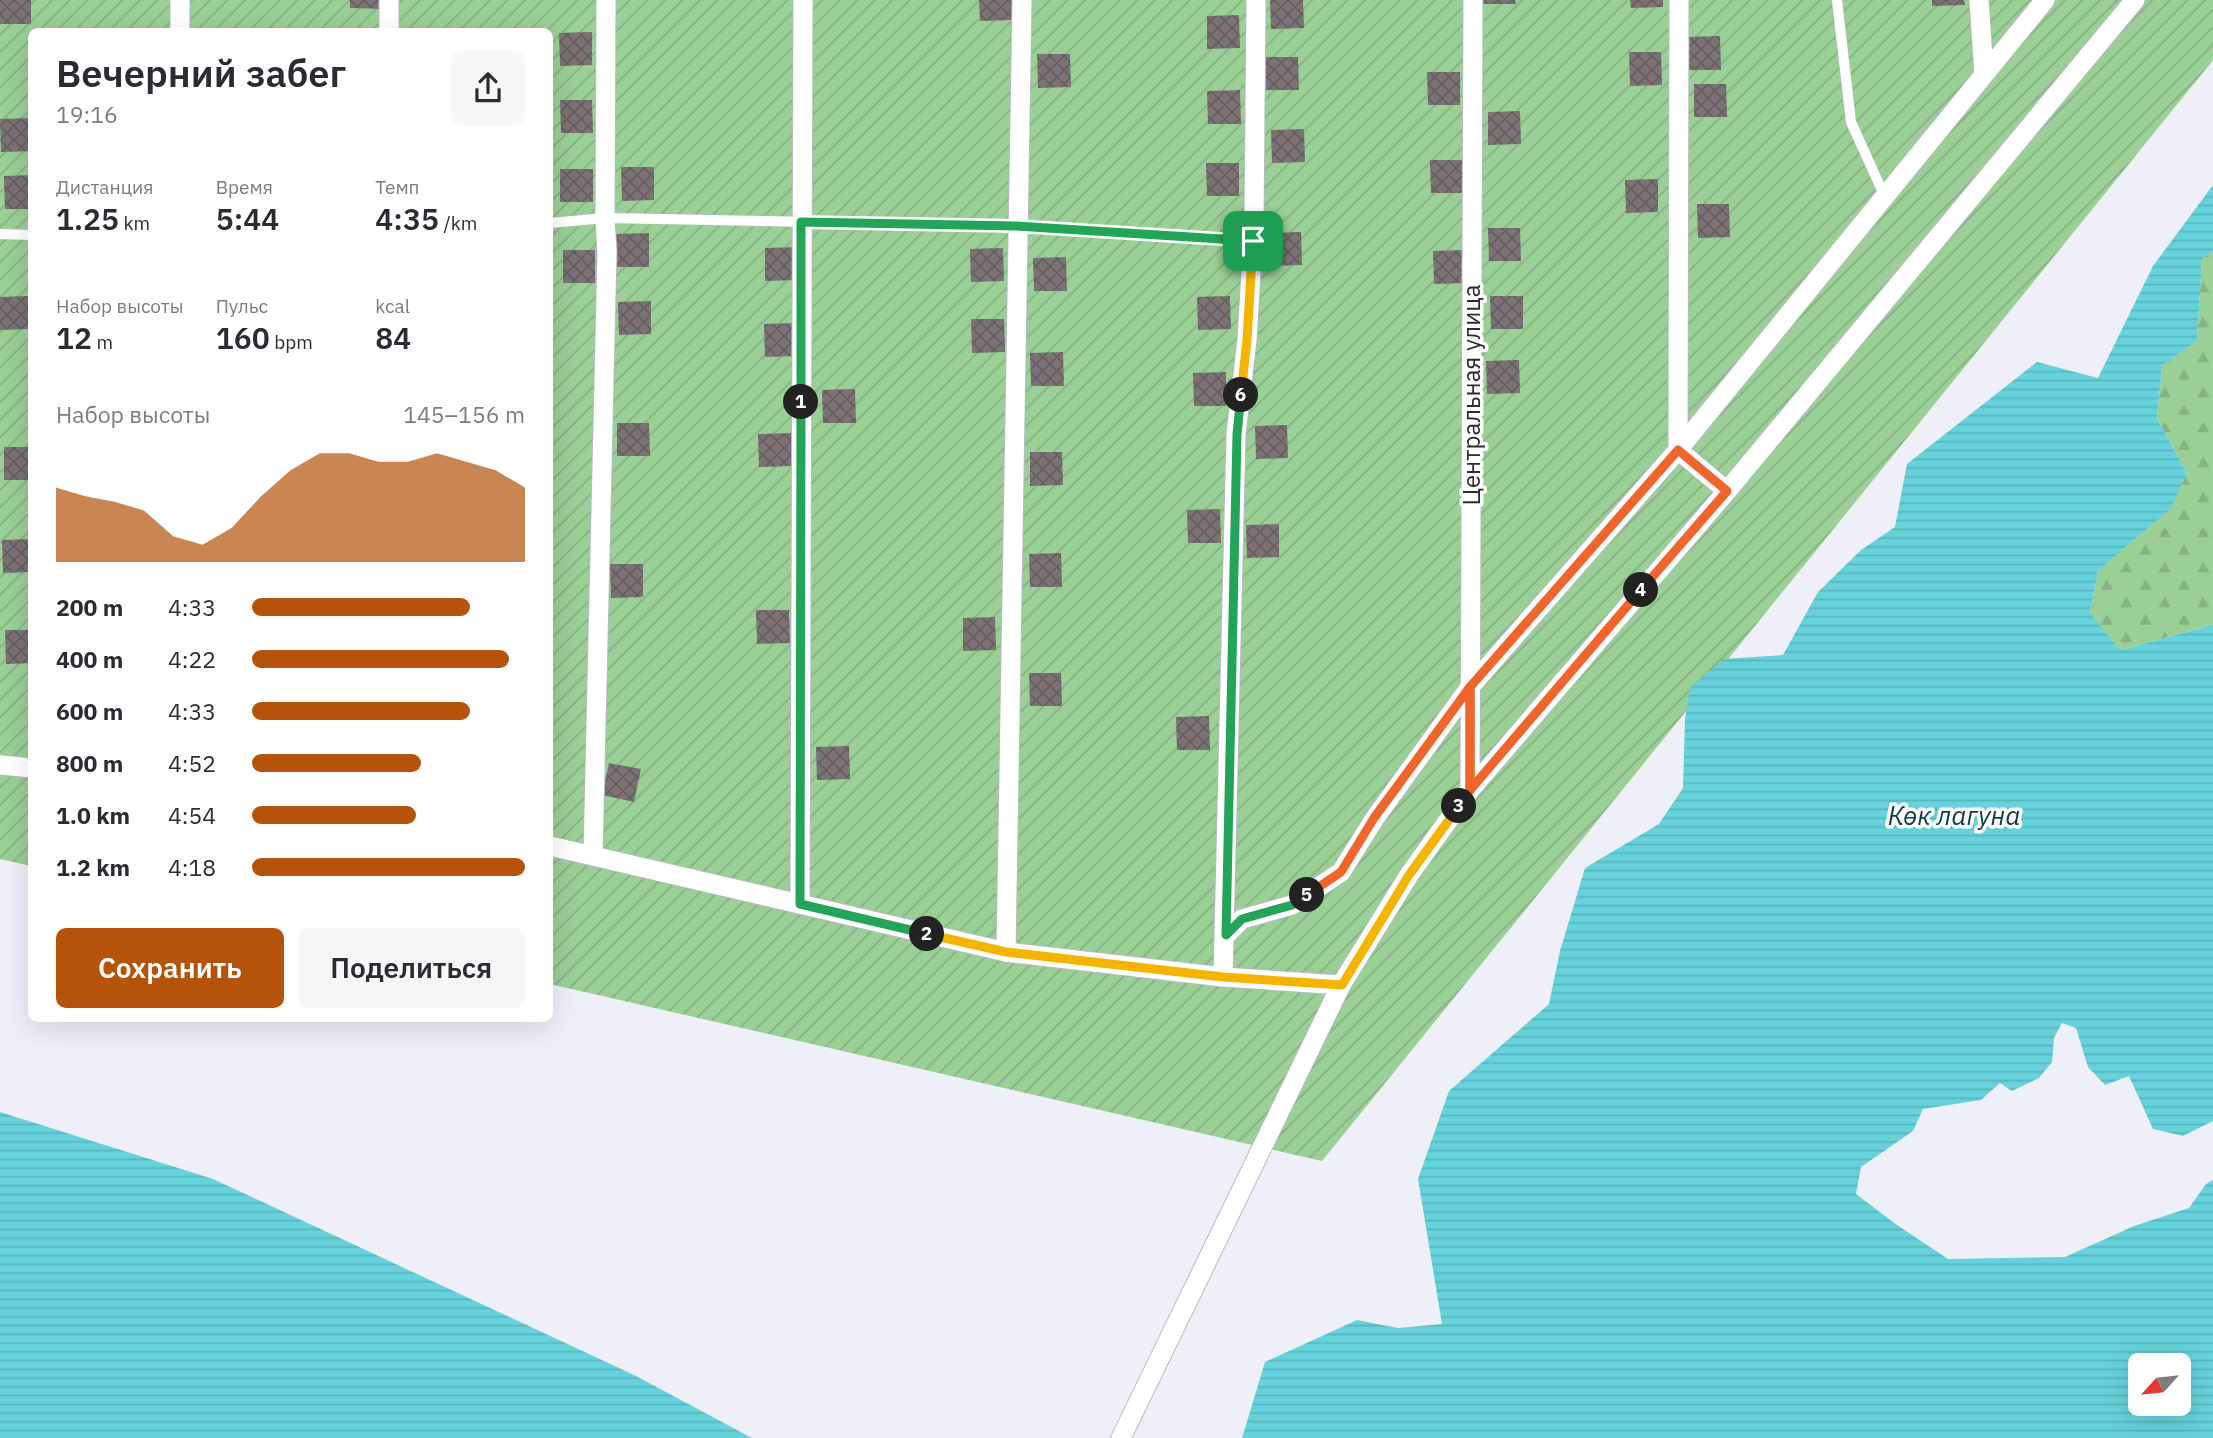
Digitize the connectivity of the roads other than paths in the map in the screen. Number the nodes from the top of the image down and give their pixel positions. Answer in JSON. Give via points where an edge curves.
{"nodes":[{"id":1,"x":180,"y":0,"type":"edge"},
{"id":2,"x":389,"y":0,"type":"edge"},
{"id":3,"x":606,"y":0,"type":"edge"},
{"id":4,"x":803,"y":0,"type":"edge"},
{"id":5,"x":1022,"y":0,"type":"edge"},
{"id":6,"x":1256,"y":0,"type":"edge"},
{"id":7,"x":1473,"y":0,"type":"edge"},
{"id":8,"x":1679,"y":0,"type":"edge"},
{"id":9,"x":1837,"y":0,"type":"edge"},
{"id":10,"x":1979,"y":0,"type":"edge"},
{"id":11,"x":2045,"y":0,"type":"edge"},
{"id":12,"x":2135,"y":0,"type":"edge"},
{"id":13,"x":180,"y":28,"type":"edge"},
{"id":14,"x":389,"y":28,"type":"edge"},
{"id":15,"x":1984,"y":74,"type":"junction"},
{"id":16,"x":1885,"y":197,"type":"junction"},
{"id":17,"x":604,"y":218,"type":"junction"},
{"id":18,"x":801,"y":222,"type":"junction"},
{"id":19,"x":553,"y":223,"type":"edge"},
{"id":20,"x":1016,"y":226,"type":"junction"},
{"id":21,"x":0,"y":234,"type":"edge"},
{"id":22,"x":28,"y":235,"type":"edge"},
{"id":23,"x":1253,"y":241,"type":"junction"},
{"id":24,"x":1678,"y":450,"type":"junction"},
{"id":25,"x":1727,"y":491,"type":"junction"},
{"id":26,"x":1470,"y":687,"type":"junction"},
{"id":27,"x":0,"y":765,"type":"edge"},
{"id":28,"x":28,"y":768,"type":"edge"},
{"id":29,"x":1470,"y":790,"type":"junction"},
{"id":30,"x":553,"y":847,"type":"edge"},
{"id":31,"x":593,"y":856,"type":"junction"},
{"id":32,"x":800,"y":904,"type":"junction"},
{"id":33,"x":1226,"y":935,"type":"junction"},
{"id":34,"x":1006,"y":952,"type":"junction"},
{"id":35,"x":1223,"y":977,"type":"junction"},
{"id":36,"x":1342,"y":985,"type":"junction"},
{"id":37,"x":1121,"y":1438,"type":"edge"}],
"edges":[{"from":1,"to":13,"type":"street"},
{"from":2,"to":14,"type":"street"},
{"from":3,"to":17,"type":"street"},
{"from":4,"to":18,"type":"street"},
{"from":5,"to":20,"type":"street"},
{"from":6,"to":23,"type":"street"},
{"from":7,"to":26,"type":"street","name":"Центральная улица"},
{"from":8,"to":24,"type":"street"},
{"from":9,"to":16,"type":"lane","via":[[1851,122]]},
{"from":10,"to":15,"type":"street"},
{"from":11,"to":15,"type":"street"},
{"from":12,"to":25,"type":"street"},
{"from":15,"to":16,"type":"street"},
{"from":16,"to":24,"type":"street"},
{"from":17,"to":18,"type":"lane"},
{"from":17,"to":19,"type":"lane"},
{"from":17,"to":31,"type":"street","via":[[607,252]]},
{"from":18,"to":20,"type":"lane"},
{"from":18,"to":32,"type":"street"},
{"from":20,"to":23,"type":"lane"},
{"from":20,"to":34,"type":"street"},
{"from":21,"to":22,"type":"lane"},
{"from":23,"to":33,"type":"street","via":[[1237,434]]},
{"from":24,"to":25,"type":"street"},
{"from":24,"to":26,"type":"street"},
{"from":25,"to":29,"type":"street"},
{"from":26,"to":29,"type":"street","name":"Центральная улица"},
{"from":26,"to":33,"type":"street","via":[[1374,818],[1341,872],[1292,905],[1242,919]]},
{"from":27,"to":28,"type":"street"},
{"from":29,"to":36,"type":"street","via":[[1409,875]]},
{"from":30,"to":31,"type":"street"},
{"from":31,"to":32,"type":"street"},
{"from":32,"to":34,"type":"street"},
{"from":33,"to":35,"type":"street"},
{"from":34,"to":35,"type":"street"},
{"from":35,"to":36,"type":"street"},
{"from":36,"to":37,"type":"street"}]}
